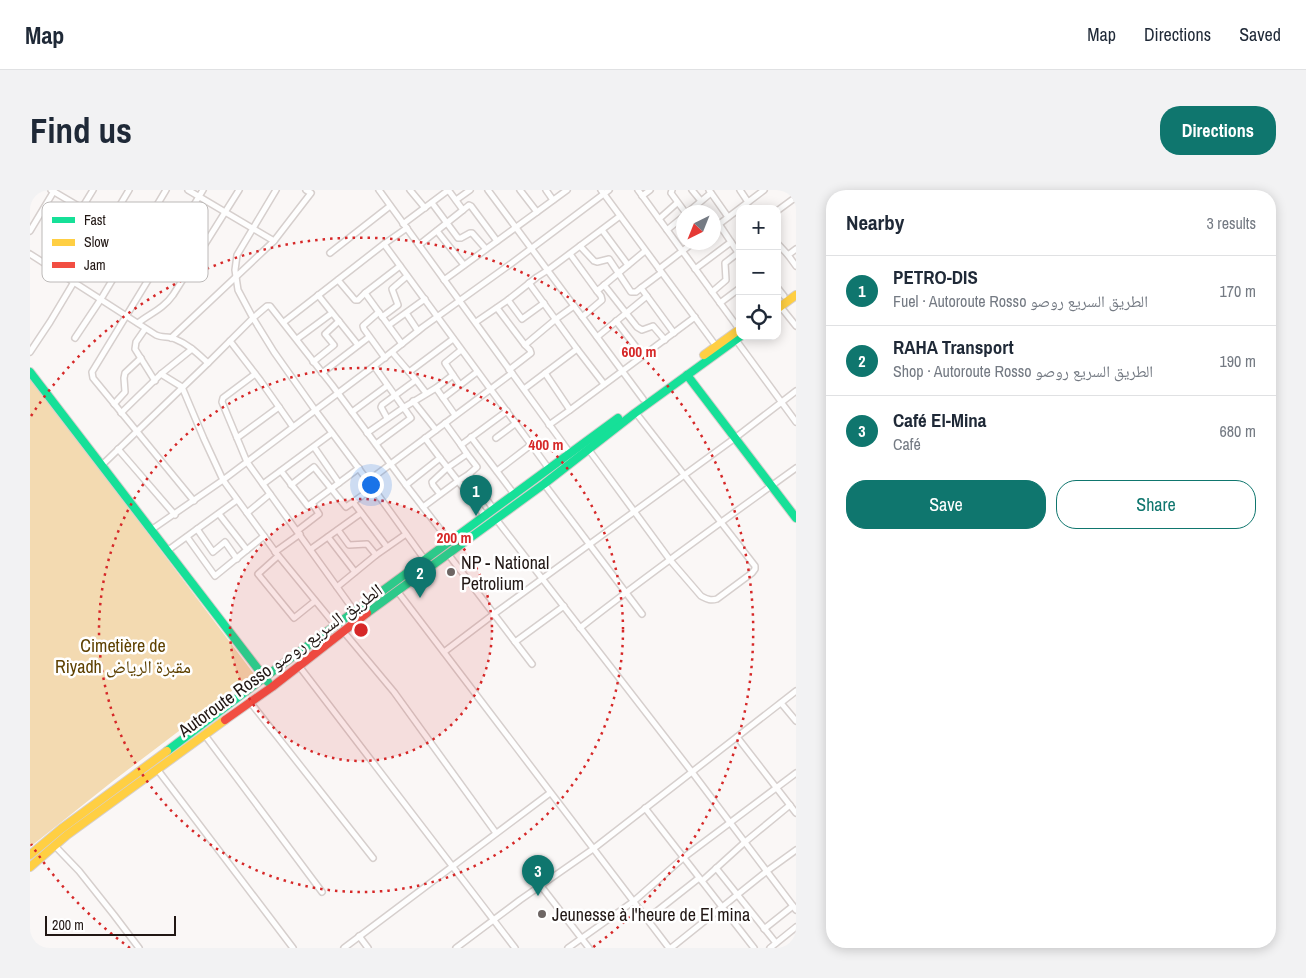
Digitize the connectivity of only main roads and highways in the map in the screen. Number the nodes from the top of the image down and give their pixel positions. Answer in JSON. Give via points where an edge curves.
{"nodes":[{"id":1,"x":796,"y":287,"type":"edge"},
{"id":2,"x":796,"y":295,"type":"edge"},
{"id":3,"x":781,"y":302,"type":"edge"},
{"id":4,"x":781,"y":302,"type":"edge"},
{"id":5,"x":736,"y":331,"type":"edge"},
{"id":6,"x":736,"y":340,"type":"edge"},
{"id":7,"x":30,"y":372,"type":"edge"},
{"id":8,"x":687,"y":375,"type":"junction"},
{"id":9,"x":796,"y":518,"type":"edge"},
{"id":10,"x":264,"y":677,"type":"junction"},
{"id":11,"x":272,"y":687,"type":"junction"},
{"id":12,"x":30,"y":855,"type":"edge"},
{"id":13,"x":30,"y":866,"type":"edge"}],
"edges":[{"from":1,"to":3,"type":"main road"},
{"from":2,"to":4,"type":"main road"},
{"from":5,"to":10,"type":"main road","name":"Autoroute Rosso الطريق السريع روصو"},
{"from":6,"to":8,"type":"main road","name":"Autoroute Rosso الطريق السريع روصو"},
{"from":7,"to":10,"type":"main road"},
{"from":8,"to":9,"type":"main road"},
{"from":8,"to":11,"type":"main road","name":"Autoroute Rosso الطريق السريع روصو"},
{"from":10,"to":11,"type":"main road"},
{"from":10,"to":12,"type":"main road","name":"Autoroute Rosso الطريق السريع روصو"},
{"from":11,"to":13,"type":"main road","name":"Autoroute Rosso الطريق السريع روصو","via":[[156,769]]}]}
